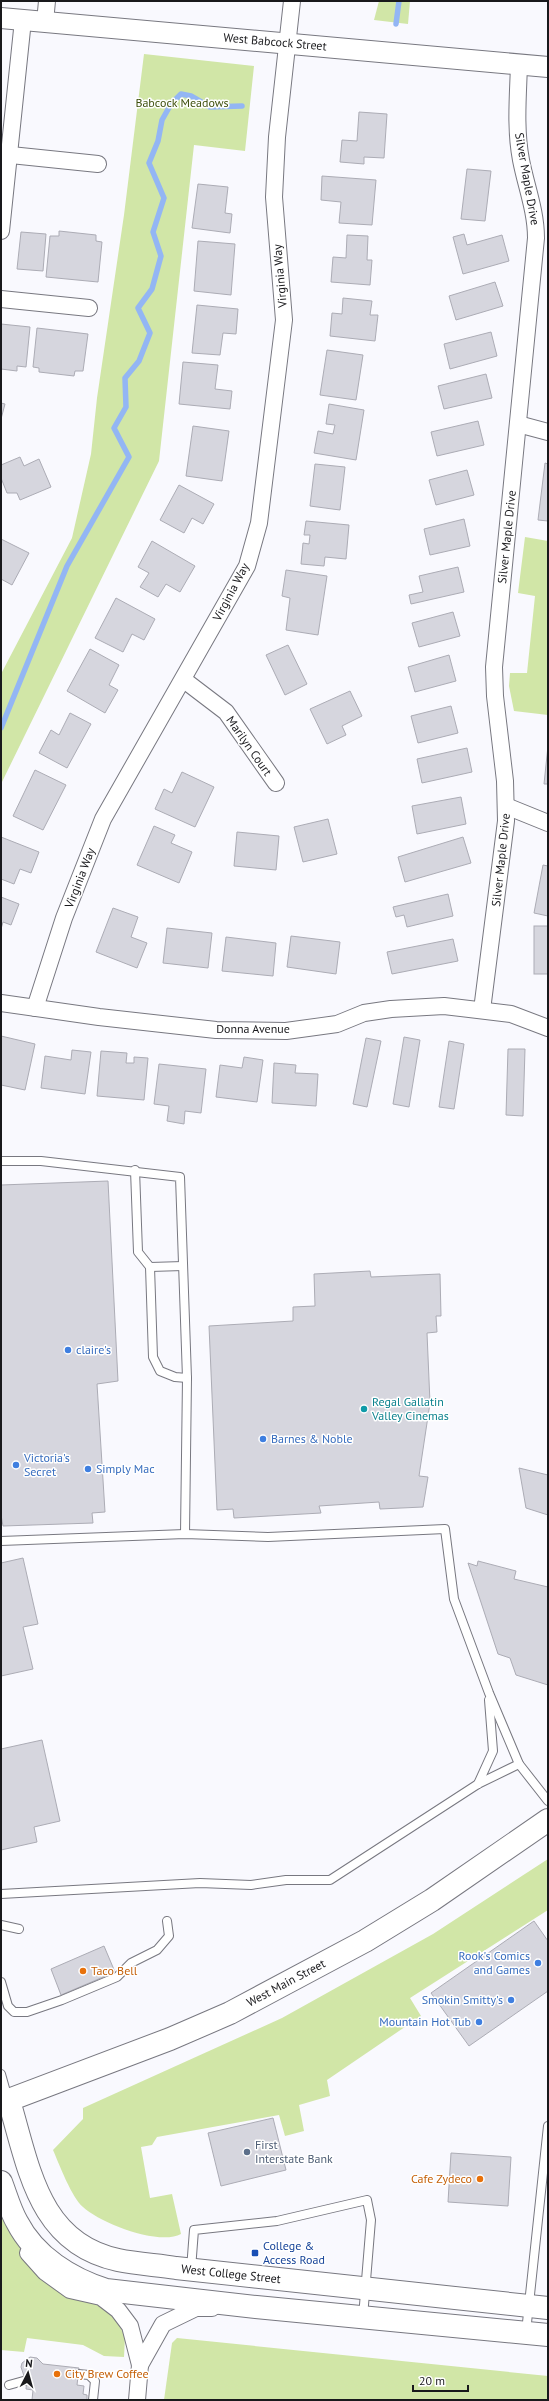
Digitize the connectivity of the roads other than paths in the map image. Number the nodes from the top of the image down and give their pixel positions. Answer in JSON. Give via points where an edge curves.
{"nodes":[{"id":1,"x":47,"y":1,"type":"edge"},
{"id":2,"x":292,"y":1,"type":"edge"},
{"id":3,"x":1,"y":18,"type":"edge"},
{"id":4,"x":23,"y":20,"type":"junction"},
{"id":5,"x":45,"y":22,"type":"junction"},
{"id":6,"x":286,"y":42,"type":"junction"},
{"id":7,"x":518,"y":65,"type":"junction"},
{"id":8,"x":548,"y":67,"type":"edge"},
{"id":9,"x":5,"y":154,"type":"edge"},
{"id":10,"x":98,"y":164,"type":"dead end"},
{"id":11,"x":542,"y":226,"type":"edge"},
{"id":12,"x":1,"y":231,"type":"edge"},
{"id":13,"x":1,"y":299,"type":"edge"},
{"id":14,"x":89,"y":308,"type":"dead end"},
{"id":15,"x":518,"y":424,"type":"junction"},
{"id":16,"x":548,"y":432,"type":"edge"},
{"id":17,"x":184,"y":680,"type":"junction"},
{"id":18,"x":276,"y":783,"type":"dead end"},
{"id":19,"x":506,"y":806,"type":"junction"},
{"id":20,"x":548,"y":823,"type":"edge"},
{"id":21,"x":1,"y":1002,"type":"edge"},
{"id":22,"x":35,"y":1008,"type":"junction"},
{"id":23,"x":482,"y":1010,"type":"junction"},
{"id":24,"x":548,"y":1028,"type":"edge"},
{"id":25,"x":1,"y":1161,"type":"edge"},
{"id":26,"x":135,"y":1170,"type":"junction"},
{"id":27,"x":183,"y":1266,"type":"junction"},
{"id":28,"x":150,"y":1267,"type":"junction"},
{"id":29,"x":187,"y":1378,"type":"junction"},
{"id":30,"x":185,"y":1534,"type":"junction"},
{"id":31,"x":1,"y":1541,"type":"edge"},
{"id":32,"x":489,"y":1693,"type":"junction"},
{"id":33,"x":519,"y":1764,"type":"junction"},
{"id":34,"x":478,"y":1784,"type":"junction"},
{"id":35,"x":548,"y":1801,"type":"edge"},
{"id":36,"x":548,"y":1820,"type":"edge"},
{"id":37,"x":4,"y":1894,"type":"edge"},
{"id":38,"x":167,"y":1921,"type":"dead end"},
{"id":39,"x":1,"y":1925,"type":"edge"},
{"id":40,"x":19,"y":1928,"type":"dead end"},
{"id":41,"x":1,"y":1982,"type":"edge"},
{"id":42,"x":1,"y":2074,"type":"edge"},
{"id":43,"x":5,"y":2102,"type":"edge"},
{"id":44,"x":548,"y":2126,"type":"edge"},
{"id":45,"x":1,"y":2182,"type":"edge"},
{"id":46,"x":17,"y":2223,"type":"junction"},
{"id":47,"x":191,"y":2270,"type":"junction"},
{"id":48,"x":365,"y":2288,"type":"junction"},
{"id":49,"x":106,"y":2290,"type":"junction"},
{"id":50,"x":256,"y":2307,"type":"junction"},
{"id":51,"x":538,"y":2307,"type":"edge"},
{"id":52,"x":363,"y":2318,"type":"junction"},
{"id":53,"x":526,"y":2333,"type":"junction"},
{"id":54,"x":548,"y":2335,"type":"edge"},
{"id":55,"x":140,"y":2365,"type":"junction"},
{"id":56,"x":78,"y":2374,"type":"dead end"},
{"id":57,"x":27,"y":2380,"type":"dead end"},
{"id":58,"x":9,"y":2385,"type":"dead end"},
{"id":59,"x":93,"y":2400,"type":"edge"},
{"id":60,"x":137,"y":2400,"type":"edge"}],
"edges":[{"from":1,"to":5,"type":"street"},
{"from":2,"to":6,"type":"street","name":"Virginia Way"},
{"from":3,"to":4,"type":"street","name":"West Babcock Street"},
{"from":4,"to":5,"type":"street","name":"West Babcock Street"},
{"from":4,"to":9,"type":"street"},
{"from":5,"to":6,"type":"street","name":"West Babcock Street"},
{"from":6,"to":7,"type":"street","name":"West Babcock Street"},
{"from":6,"to":17,"type":"street","name":"Virginia Way","via":[[274,197],[284,320],[260,523],[247,566]]},
{"from":7,"to":8,"type":"street","name":"West Babcock Street"},
{"from":7,"to":11,"type":"street","name":"Silver Maple Drive","via":[[517,115],[521,158]]},
{"from":9,"to":10,"type":"street"},
{"from":9,"to":12,"type":"street"},
{"from":11,"to":15,"type":"street","name":"Silver Maple Drive"},
{"from":13,"to":14,"type":"street"},
{"from":15,"to":16,"type":"street"},
{"from":15,"to":19,"type":"street","name":"Silver Maple Drive","via":[[494,667]]},
{"from":17,"to":18,"type":"street","name":"Marilyn Court","via":[[226,712]]},
{"from":17,"to":22,"type":"street","name":"Virginia Way","via":[[103,819],[64,918]]},
{"from":19,"to":20,"type":"street"},
{"from":19,"to":23,"type":"street","name":"Silver Maple Drive"},
{"from":21,"to":22,"type":"street","name":"Donna Avenue"},
{"from":22,"to":23,"type":"street","name":"Donna Avenue","via":[[216,1030],[264,1032],[337,1024],[364,1013],[391,1009],[444,1006]]},
{"from":23,"to":24,"type":"street","name":"Donna Avenue","via":[[511,1014]]},
{"from":25,"to":26,"type":"lane","via":[[41,1161]]},
{"from":26,"to":27,"type":"lane","via":[[180,1177]]},
{"from":26,"to":28,"type":"lane","via":[[138,1252]]},
{"from":27,"to":28,"type":"lane"},
{"from":27,"to":29,"type":"lane"},
{"from":28,"to":29,"type":"lane","via":[[153,1357],[160,1371],[175,1377]]},
{"from":29,"to":30,"type":"lane"},
{"from":30,"to":31,"type":"lane"},
{"from":30,"to":32,"type":"lane","via":[[268,1537],[445,1529],[454,1599]]},
{"from":32,"to":33,"type":"lane"},
{"from":32,"to":34,"type":"lane","via":[[493,1751]]},
{"from":33,"to":34,"type":"lane"},
{"from":33,"to":35,"type":"lane"},
{"from":34,"to":37,"type":"lane","via":[[330,1880],[286,1880],[251,1885],[200,1883]]},
{"from":36,"to":43,"type":"main road","name":"West Main Street","via":[[432,1900],[365,1941],[237,2009],[170,2039]]},
{"from":38,"to":41,"type":"lane","via":[[169,1936],[157,1950],[131,1963],[117,1977],[62,2000],[26,2012],[14,2012],[8,2006]]},
{"from":39,"to":40,"type":"lane"},
{"from":42,"to":43,"type":"lane"},
{"from":43,"to":47,"type":"main road","name":"West College Street","via":[[30,2174],[47,2212],[76,2243],[117,2260]]},
{"from":44,"to":51,"type":"lane"},
{"from":45,"to":46,"type":"main road"},
{"from":46,"to":49,"type":"main road","via":[[39,2251],[59,2268],[83,2283]]},
{"from":46,"to":55,"type":"street","via":[[27,2252],[45,2272],[70,2290],[100,2298],[118,2310],[130,2326]]},
{"from":47,"to":48,"type":"main road","name":"West College Street"},
{"from":47,"to":48,"type":"lane","via":[[194,2230],[277,2221],[367,2200],[371,2220]]},
{"from":47,"to":49,"type":"main road","via":[[182,2284],[168,2288],[134,2285]]},
{"from":48,"to":51,"type":"main road","name":"West College Street"},
{"from":48,"to":52,"type":"lane"},
{"from":49,"to":50,"type":"main road"},
{"from":50,"to":52,"type":"main road"},
{"from":50,"to":55,"type":"street","via":[[196,2308],[163,2324]]},
{"from":51,"to":53,"type":"lane"},
{"from":52,"to":53,"type":"main road"},
{"from":53,"to":54,"type":"main road"},
{"from":55,"to":60,"type":"street"},
{"from":56,"to":59,"type":"lane","via":[[89,2375],[95,2381]]},
{"from":57,"to":58,"type":"lane"}]}
